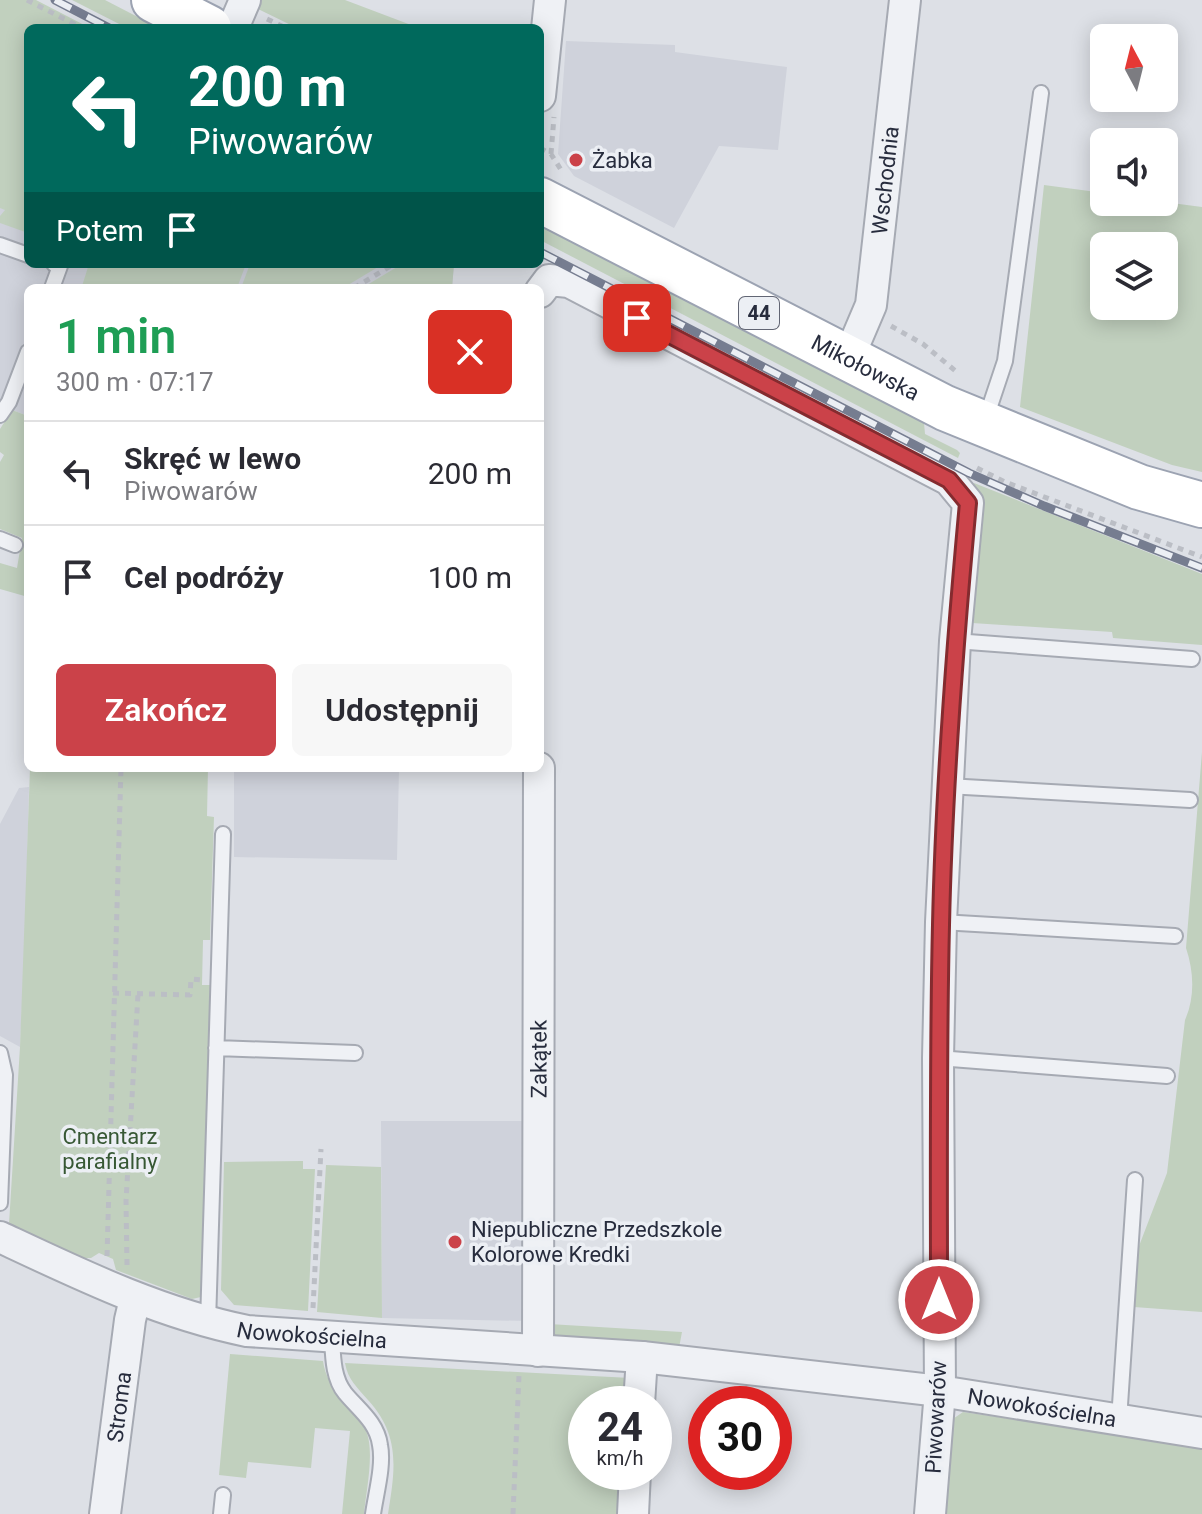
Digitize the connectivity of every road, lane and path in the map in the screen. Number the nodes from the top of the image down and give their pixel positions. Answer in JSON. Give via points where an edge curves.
{"nodes":[{"id":1,"x":27,"y":0,"type":"edge"},
{"id":2,"x":154,"y":0,"type":"edge"},
{"id":3,"x":245,"y":0,"type":"edge"},
{"id":4,"x":550,"y":0,"type":"edge"},
{"id":5,"x":905,"y":0,"type":"edge"},
{"id":6,"x":74,"y":24,"type":"edge"},
{"id":7,"x":201,"y":24,"type":"edge"},
{"id":8,"x":235,"y":24,"type":"edge"},
{"id":9,"x":544,"y":58,"type":"edge"},
{"id":10,"x":1041,"y":93,"type":"dead end"},
{"id":11,"x":544,"y":202,"type":"edge"},
{"id":12,"x":0,"y":245,"type":"edge"},
{"id":13,"x":24,"y":254,"type":"edge"},
{"id":14,"x":387,"y":268,"type":"edge"},
{"id":15,"x":361,"y":284,"type":"edge"},
{"id":16,"x":544,"y":286,"type":"edge"},
{"id":17,"x":848,"y":359,"type":"junction"},
{"id":18,"x":24,"y":363,"type":"edge"},
{"id":19,"x":0,"y":415,"type":"edge"},
{"id":20,"x":978,"y":446,"type":"junction"},
{"id":21,"x":1196,"y":512,"type":"edge"},
{"id":22,"x":0,"y":539,"type":"edge"},
{"id":23,"x":15,"y":545,"type":"dead end"},
{"id":24,"x":1202,"y":557,"type":"edge"},
{"id":25,"x":955,"y":641,"type":"junction"},
{"id":26,"x":1192,"y":659,"type":"dead end"},
{"id":27,"x":121,"y":772,"type":"edge"},
{"id":28,"x":539,"y":772,"type":"edge"},
{"id":29,"x":946,"y":786,"type":"junction"},
{"id":30,"x":1190,"y":800,"type":"dead end"},
{"id":31,"x":223,"y":834,"type":"dead end"},
{"id":32,"x":941,"y":922,"type":"junction"},
{"id":33,"x":1175,"y":936,"type":"dead end"},
{"id":34,"x":202,"y":980,"type":"dead end"},
{"id":35,"x":113,"y":993,"type":"junction"},
{"id":36,"x":138,"y":994,"type":"junction"},
{"id":37,"x":216,"y":1048,"type":"junction"},
{"id":38,"x":0,"y":1053,"type":"edge"},
{"id":39,"x":355,"y":1053,"type":"dead end"},
{"id":40,"x":938,"y":1058,"type":"junction"},
{"id":41,"x":1167,"y":1076,"type":"dead end"},
{"id":42,"x":321,"y":1149,"type":"dead end"},
{"id":43,"x":1135,"y":1180,"type":"dead end"},
{"id":44,"x":0,"y":1203,"type":"edge"},
{"id":45,"x":0,"y":1237,"type":"edge"},
{"id":46,"x":127,"y":1265,"type":"dead end"},
{"id":47,"x":95,"y":1282,"type":"junction"},
{"id":48,"x":135,"y":1299,"type":"junction"},
{"id":49,"x":208,"y":1323,"type":"junction"},
{"id":50,"x":322,"y":1338,"type":"junction"},
{"id":51,"x":530,"y":1350,"type":"junction"},
{"id":52,"x":642,"y":1357,"type":"junction"},
{"id":53,"x":640,"y":1386,"type":"edge"},
{"id":54,"x":940,"y":1391,"type":"junction"},
{"id":55,"x":1119,"y":1421,"type":"junction"},
{"id":56,"x":1202,"y":1433,"type":"edge"},
{"id":57,"x":634,"y":1490,"type":"edge"},
{"id":58,"x":223,"y":1495,"type":"dead end"},
{"id":59,"x":105,"y":1514,"type":"edge"},
{"id":60,"x":221,"y":1514,"type":"edge"},
{"id":61,"x":373,"y":1514,"type":"edge"},
{"id":62,"x":513,"y":1514,"type":"edge"},
{"id":63,"x":633,"y":1514,"type":"edge"},
{"id":64,"x":930,"y":1514,"type":"edge"}],
"edges":[{"from":1,"to":6,"type":"path"},
{"from":2,"to":7,"type":"main road"},
{"from":3,"to":8,"type":"street"},
{"from":4,"to":9,"type":"street"},
{"from":5,"to":17,"type":"street","name":"Wschodnia","via":[[871,305]]},
{"from":10,"to":20,"type":"lane","via":[[1005,361]]},
{"from":11,"to":17,"type":"main road","name":"Mikołowska","number":"44"},
{"from":12,"to":13,"type":"lane"},
{"from":14,"to":15,"type":"path"},
{"from":16,"to":25,"type":"street","name":"Piwowarów","via":[[569,282],[949,480],[968,503]]},
{"from":17,"to":20,"type":"main road","name":"Mikołowska","number":"44"},
{"from":18,"to":19,"type":"lane"},
{"from":20,"to":21,"type":"main road","name":"Mikołowska","number":"44","via":[[1139,487]]},
{"from":20,"to":24,"type":"path","via":[[1005,482]]},
{"from":22,"to":23,"type":"lane"},
{"from":25,"to":26,"type":"lane"},
{"from":25,"to":29,"type":"street","name":"Piwowarów"},
{"from":27,"to":35,"type":"path"},
{"from":28,"to":51,"type":"street","name":"Zakątek"},
{"from":29,"to":30,"type":"lane"},
{"from":29,"to":32,"type":"street","name":"Piwowarów"},
{"from":31,"to":37,"type":"lane"},
{"from":32,"to":33,"type":"lane"},
{"from":32,"to":40,"type":"street","name":"Piwowarów"},
{"from":34,"to":36,"type":"path","via":[[191,979],[190,995]]},
{"from":35,"to":36,"type":"path"},
{"from":35,"to":47,"type":"path","via":[[107,1257]]},
{"from":36,"to":46,"type":"path"},
{"from":37,"to":39,"type":"lane"},
{"from":37,"to":49,"type":"lane"},
{"from":38,"to":44,"type":"lane","via":[[5,1075]]},
{"from":40,"to":41,"type":"lane"},
{"from":40,"to":54,"type":"street","name":"Piwowarów"},
{"from":42,"to":50,"type":"path"},
{"from":43,"to":55,"type":"lane"},
{"from":45,"to":47,"type":"street","name":"Nowokościelna"},
{"from":47,"to":48,"type":"street","name":"Nowokościelna"},
{"from":48,"to":49,"type":"street","name":"Nowokościelna"},
{"from":48,"to":59,"type":"street","name":"Stroma"},
{"from":49,"to":50,"type":"street","name":"Nowokościelna"},
{"from":50,"to":51,"type":"street","name":"Nowokościelna"},
{"from":50,"to":61,"type":"lane","via":[[336,1378],[376,1431],[381,1447]]},
{"from":51,"to":52,"type":"street","name":"Nowokościelna"},
{"from":51,"to":62,"type":"path","via":[[518,1386]]},
{"from":52,"to":53,"type":"street"},
{"from":52,"to":54,"type":"street","name":"Nowokościelna"},
{"from":54,"to":55,"type":"street","name":"Nowokościelna"},
{"from":54,"to":64,"type":"street","name":"Piwowarów"},
{"from":55,"to":56,"type":"street","name":"Nowokościelna"},
{"from":57,"to":63,"type":"street"},
{"from":58,"to":60,"type":"lane"}]}
